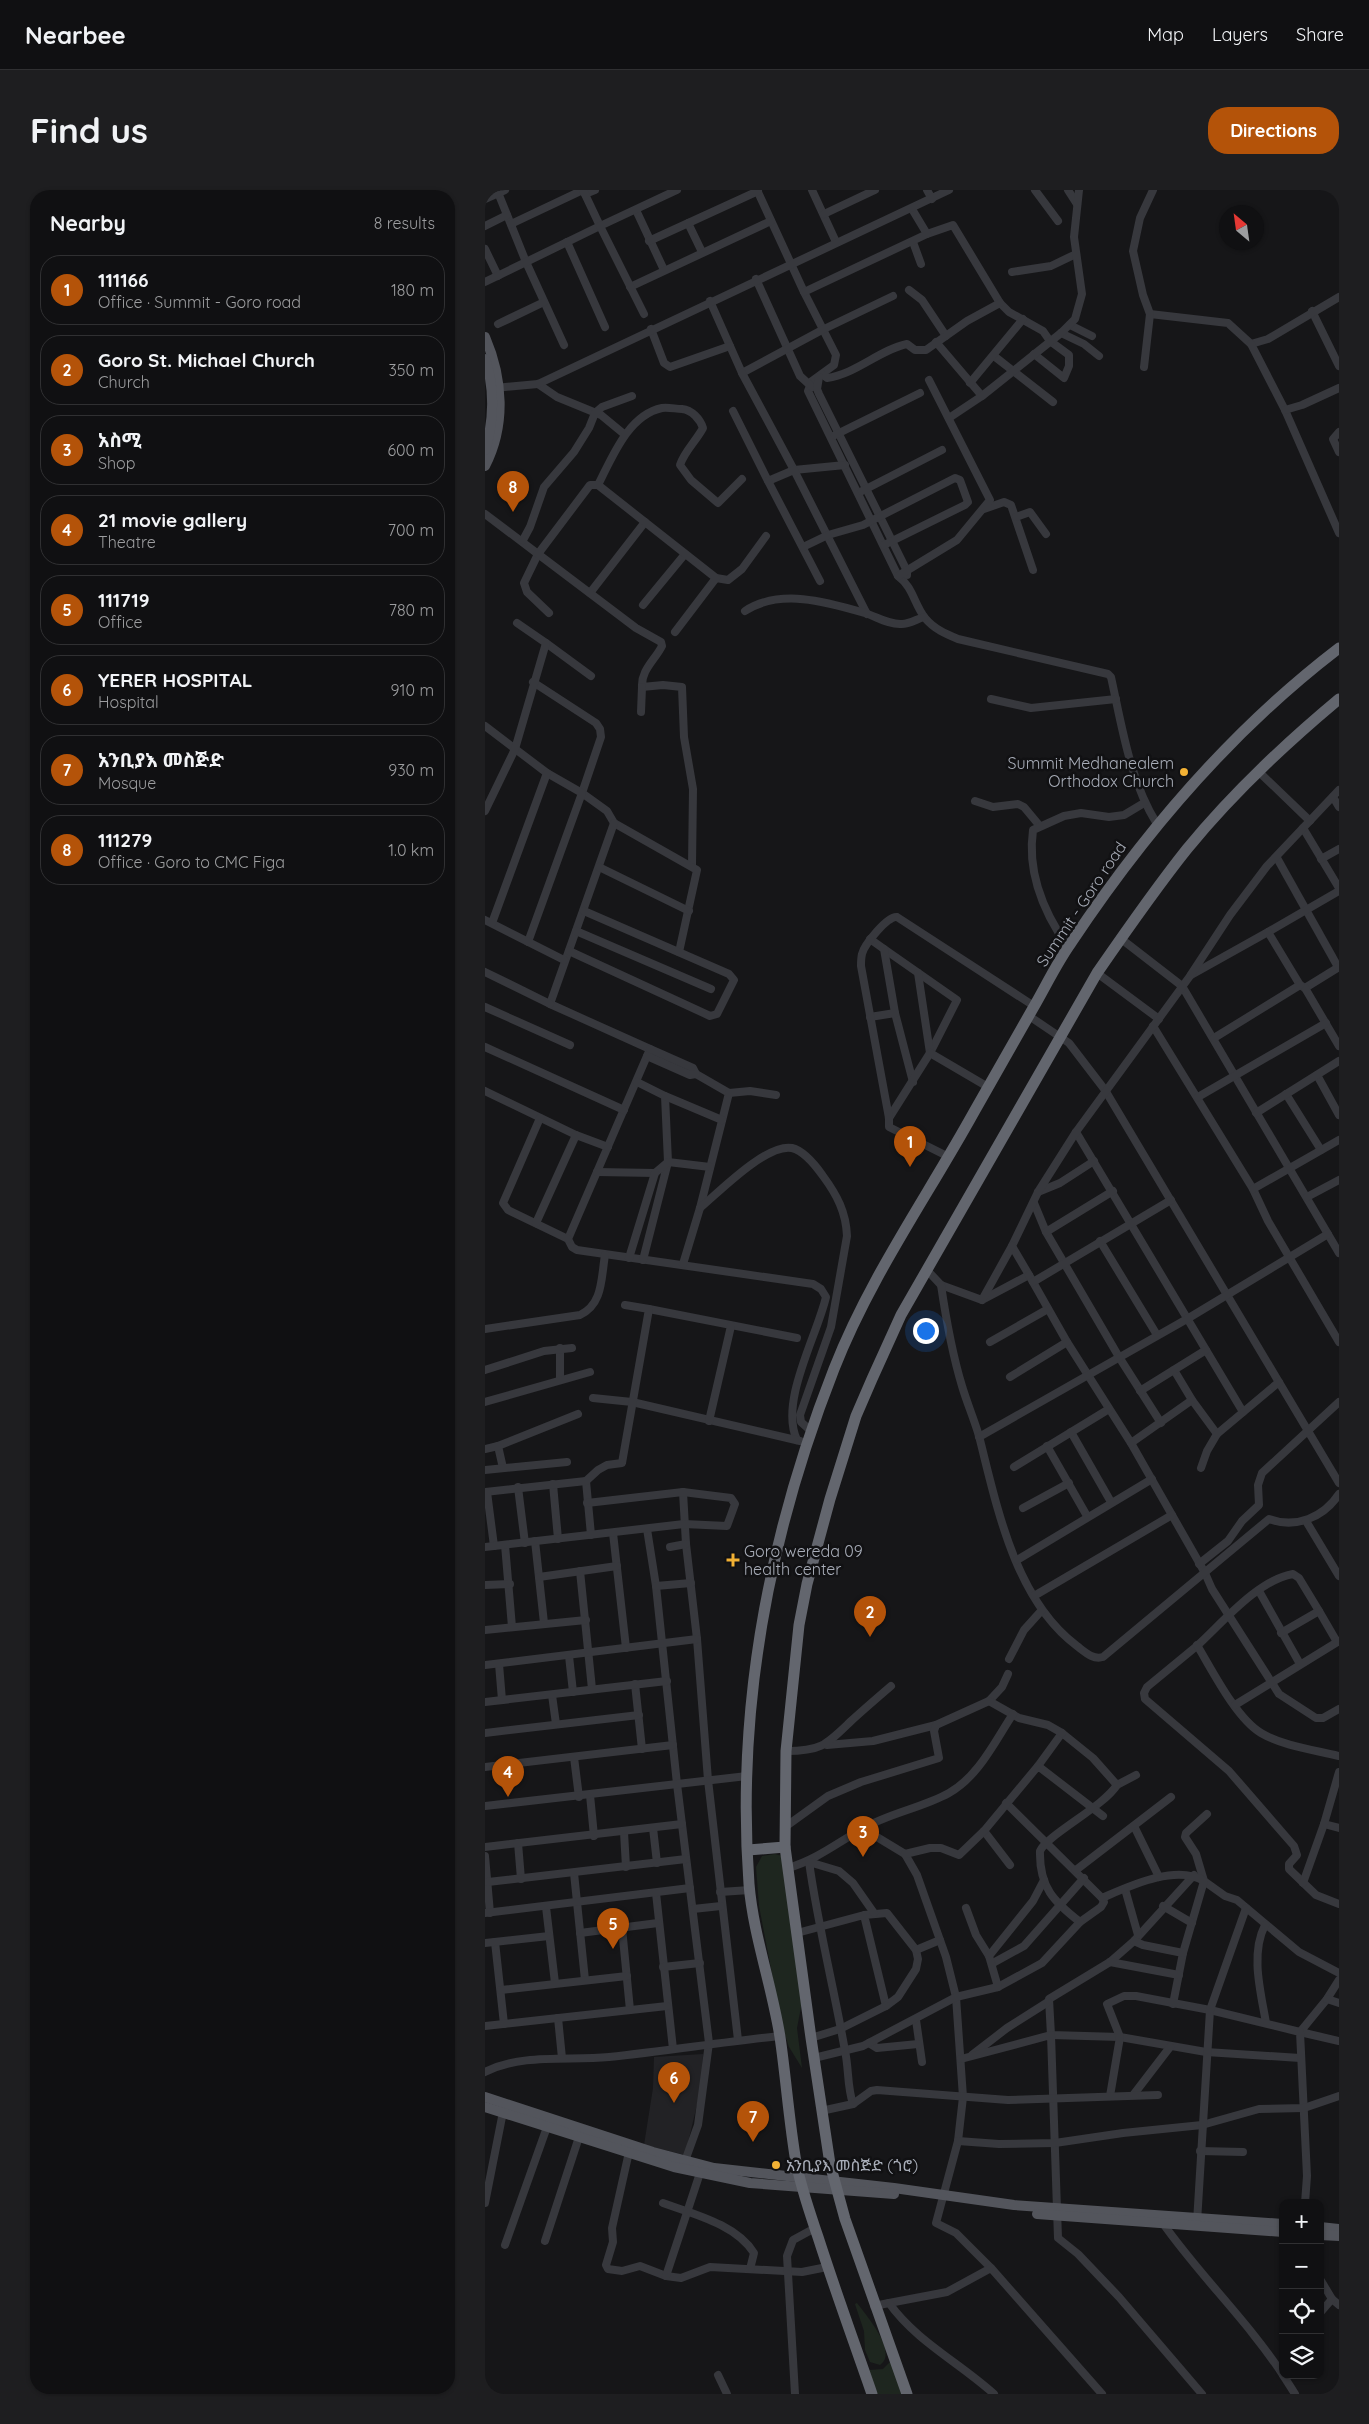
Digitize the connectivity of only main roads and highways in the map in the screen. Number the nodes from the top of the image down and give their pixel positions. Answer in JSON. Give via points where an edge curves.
{"nodes":[{"id":1,"x":485,"y":337,"type":"edge"},
{"id":2,"x":485,"y":359,"type":"edge"},
{"id":3,"x":495,"y":388,"type":"junction"},
{"id":4,"x":485,"y":450,"type":"edge"},
{"id":5,"x":485,"y":466,"type":"edge"},
{"id":6,"x":1339,"y":648,"type":"edge"},
{"id":7,"x":1339,"y":698,"type":"edge"},
{"id":8,"x":785,"y":1847,"type":"junction"},
{"id":9,"x":748,"y":1850,"type":"junction"},
{"id":10,"x":485,"y":2097,"type":"edge"},
{"id":11,"x":485,"y":2107,"type":"edge"},
{"id":12,"x":802,"y":2183,"type":"junction"},
{"id":13,"x":836,"y":2186,"type":"junction"},
{"id":14,"x":1197,"y":2220,"type":"junction"},
{"id":15,"x":1279,"y":2224,"type":"edge"},
{"id":16,"x":1324,"y":2228,"type":"edge"},
{"id":17,"x":1279,"y":2231,"type":"edge"},
{"id":18,"x":1339,"y":2233,"type":"edge"},
{"id":19,"x":1324,"y":2235,"type":"edge"},
{"id":20,"x":872,"y":2394,"type":"edge"},
{"id":21,"x":907,"y":2394,"type":"edge"}],
"edges":[{"from":1,"to":3,"type":"main road","via":[[494,360]]},
{"from":2,"to":3,"type":"main road"},
{"from":3,"to":4,"type":"main road"},
{"from":3,"to":5,"type":"main road","via":[[497,434]]},
{"from":6,"to":9,"type":"highway","name":"Summit - Goro road","via":[[1238,738],[1157,824],[1121,871],[1068,947],[877,1278],[835,1367],[811,1431],[802,1442],[763,1607],[754,1675],[747,1776]]},
{"from":7,"to":8,"type":"highway","via":[[1288,743],[1187,849],[1120,938],[901,1315],[856,1416],[807,1584],[797,1643],[786,1751]]},
{"from":8,"to":9,"type":"highway"},
{"from":8,"to":13,"type":"highway","via":[[813,2058]]},
{"from":9,"to":12,"type":"highway","name":"Summit - Goro road","via":[[750,1890],[780,2036],[787,2101]]},
{"from":10,"to":12,"type":"main road","via":[[685,2161]]},
{"from":11,"to":12,"type":"main road","via":[[699,2173],[743,2182]]},
{"from":12,"to":13,"type":"main road"},
{"from":12,"to":20,"type":"highway","name":"Summit - Goro road","via":[[827,2267]]},
{"from":13,"to":14,"type":"main road","via":[[1056,2212]]},
{"from":13,"to":21,"type":"highway","via":[[874,2306]]},
{"from":14,"to":15,"type":"main road"},
{"from":14,"to":17,"type":"main road"},
{"from":16,"to":18,"type":"main road"},
{"from":18,"to":19,"type":"main road"}]}
